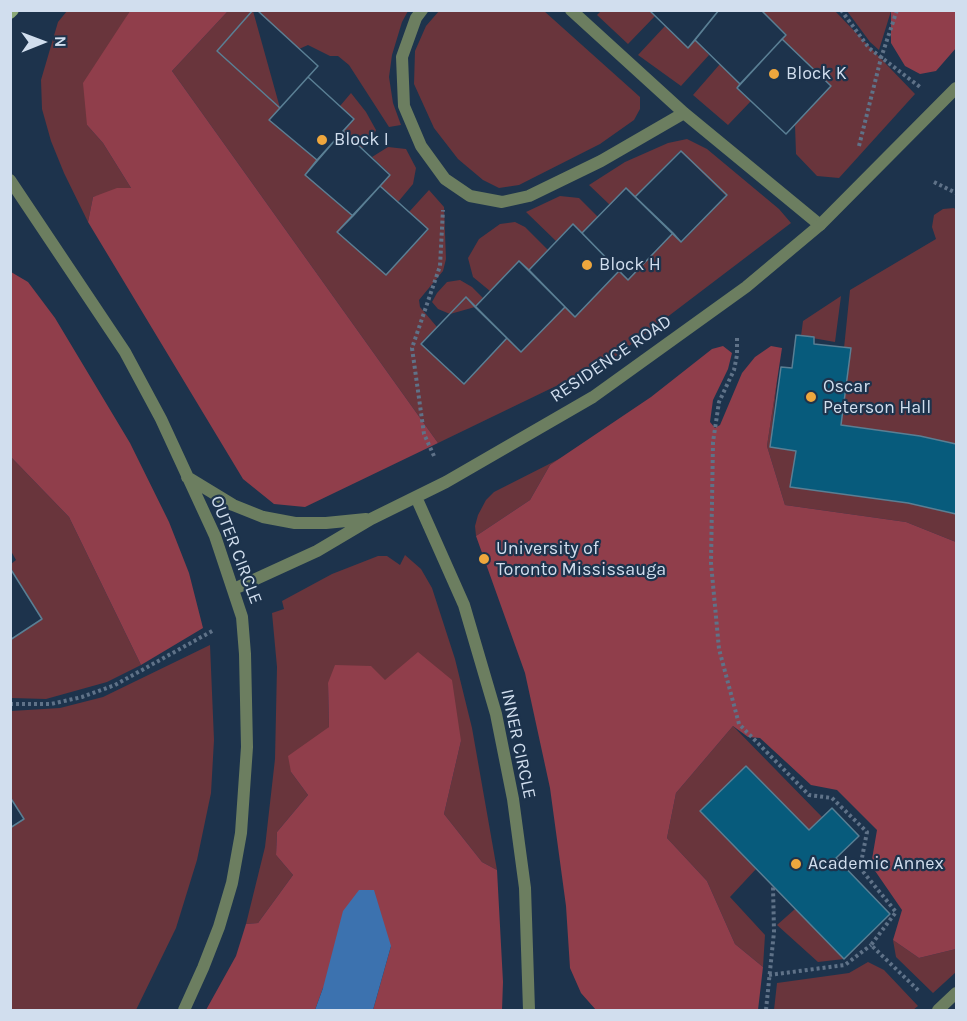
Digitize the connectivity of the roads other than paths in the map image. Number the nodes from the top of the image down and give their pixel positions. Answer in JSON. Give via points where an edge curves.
{"nodes":[{"id":1,"x":422,"y":10,"type":"edge"},
{"id":2,"x":571,"y":10,"type":"edge"},
{"id":3,"x":957,"y":88,"type":"edge"},
{"id":4,"x":684,"y":113,"type":"junction"},
{"id":5,"x":10,"y":180,"type":"edge"},
{"id":6,"x":820,"y":225,"type":"junction"},
{"id":7,"x":186,"y":476,"type":"junction"},
{"id":8,"x":416,"y":497,"type":"junction"},
{"id":9,"x":371,"y":519,"type":"junction"},
{"id":10,"x":234,"y":589,"type":"junction"},
{"id":11,"x":957,"y":993,"type":"edge"},
{"id":12,"x":938,"y":1010,"type":"edge"},
{"id":13,"x":184,"y":1011,"type":"edge"},
{"id":14,"x":529,"y":1011,"type":"edge"}],
"edges":[{"from":1,"to":4,"type":"street","via":[[402,57],[404,106],[421,146],[445,179],[470,196],[502,202],[529,196]]},
{"from":2,"to":4,"type":"street"},
{"from":3,"to":6,"type":"street","name":"RESIDENCE ROAD"},
{"from":4,"to":6,"type":"street"},
{"from":5,"to":7,"type":"street","name":"OUTER CIRCLE","via":[[125,352]]},
{"from":6,"to":8,"type":"street","name":"RESIDENCE ROAD","via":[[746,287],[593,397]]},
{"from":7,"to":9,"type":"street","via":[[233,505],[263,517],[295,523]]},
{"from":7,"to":10,"type":"street","name":"OUTER CIRCLE","via":[[215,536]]},
{"from":8,"to":9,"type":"street","name":"RESIDENCE ROAD"},
{"from":8,"to":14,"type":"street","name":"INNER CIRCLE","via":[[464,605],[496,714],[525,888]]},
{"from":9,"to":10,"type":"street","name":"RESIDENCE ROAD","via":[[317,551]]},
{"from":10,"to":13,"type":"street","name":"OUTER CIRCLE","via":[[242,617],[248,747],[241,833],[219,927]]},
{"from":11,"to":12,"type":"street"}]}
